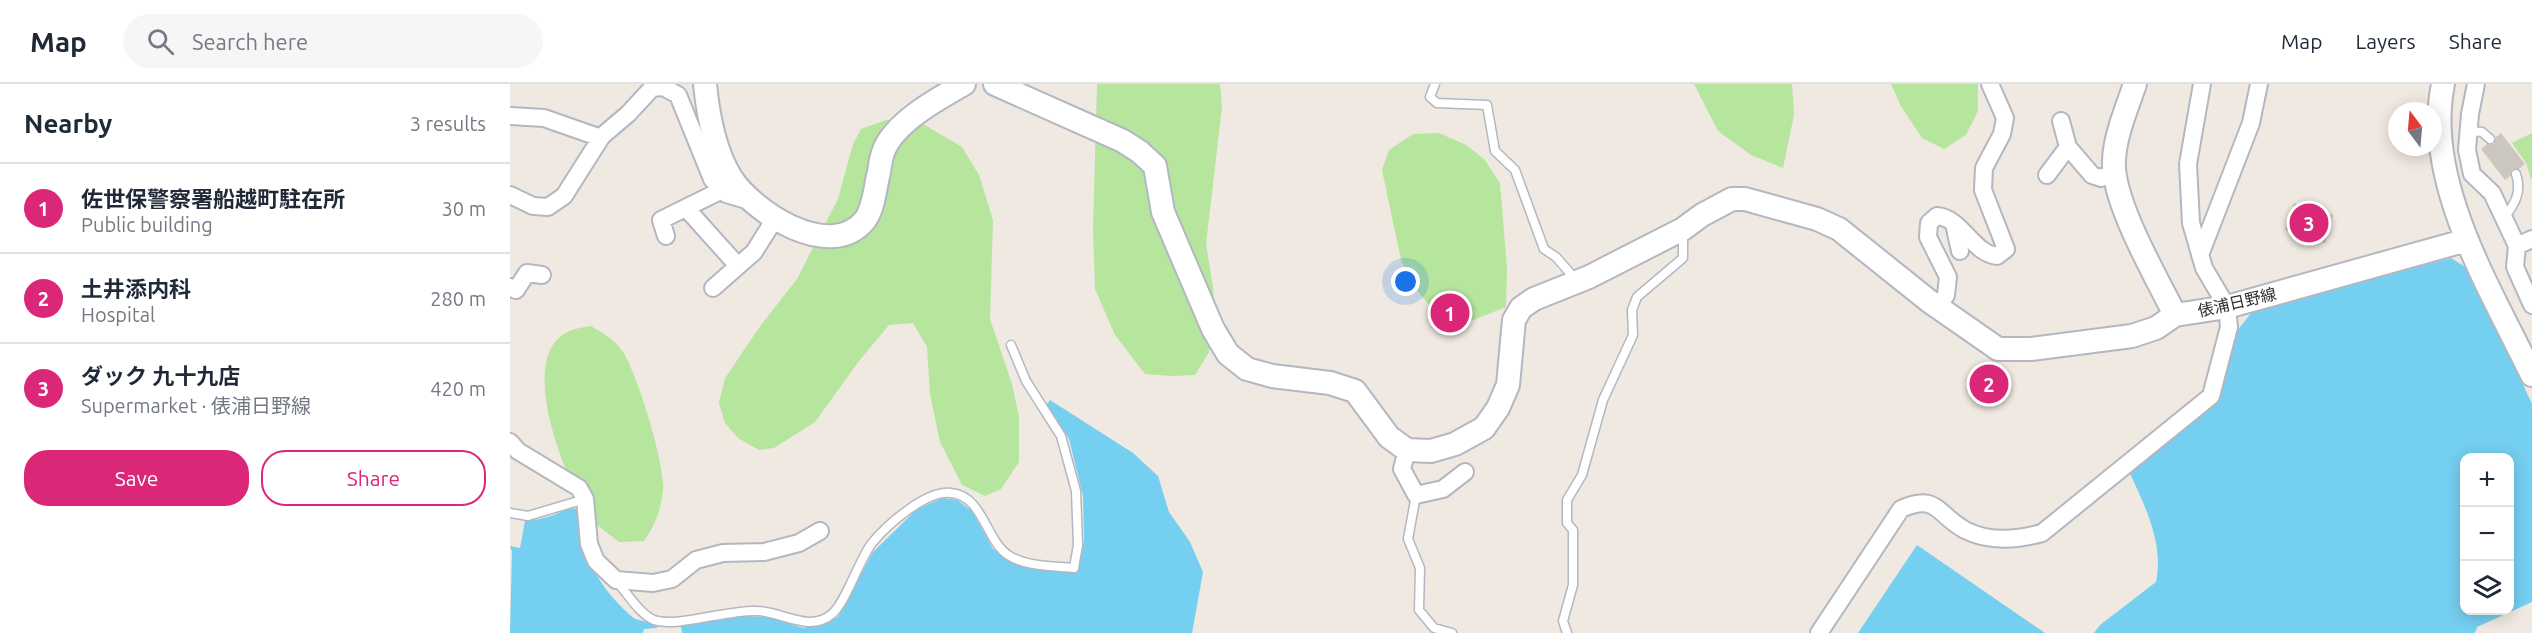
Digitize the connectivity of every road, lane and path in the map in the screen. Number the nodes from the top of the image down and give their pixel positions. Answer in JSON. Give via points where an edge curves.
{"nodes":[{"id":1,"x":705,"y":84,"type":"edge"},
{"id":2,"x":964,"y":84,"type":"edge"},
{"id":3,"x":995,"y":84,"type":"edge"},
{"id":4,"x":1435,"y":84,"type":"edge"},
{"id":5,"x":1990,"y":84,"type":"edge"},
{"id":6,"x":2134,"y":84,"type":"edge"},
{"id":7,"x":2202,"y":84,"type":"edge"},
{"id":8,"x":2259,"y":84,"type":"edge"},
{"id":9,"x":2443,"y":84,"type":"edge"},
{"id":10,"x":2476,"y":84,"type":"edge"},
{"id":11,"x":510,"y":116,"type":"edge"},
{"id":12,"x":2061,"y":121,"type":"dead end"},
{"id":13,"x":2469,"y":131,"type":"junction"},
{"id":14,"x":601,"y":138,"type":"junction"},
{"id":15,"x":2490,"y":139,"type":"dead end"},
{"id":16,"x":2068,"y":147,"type":"junction"},
{"id":17,"x":2114,"y":172,"type":"junction"},
{"id":18,"x":2516,"y":174,"type":"dead end"},
{"id":19,"x":2047,"y":175,"type":"dead end"},
{"id":20,"x":722,"y":190,"type":"junction"},
{"id":21,"x":510,"y":195,"type":"edge"},
{"id":22,"x":755,"y":202,"type":"junction"},
{"id":23,"x":686,"y":208,"type":"junction"},
{"id":24,"x":776,"y":217,"type":"junction"},
{"id":25,"x":2504,"y":218,"type":"junction"},
{"id":26,"x":1954,"y":224,"type":"junction"},
{"id":27,"x":1683,"y":229,"type":"junction"},
{"id":28,"x":666,"y":236,"type":"dead end"},
{"id":29,"x":2467,"y":240,"type":"junction"},
{"id":30,"x":2524,"y":243,"type":"edge"},
{"id":31,"x":1960,"y":251,"type":"dead end"},
{"id":32,"x":2200,"y":255,"type":"junction"},
{"id":33,"x":738,"y":266,"type":"junction"},
{"id":34,"x":542,"y":275,"type":"dead end"},
{"id":35,"x":1577,"y":281,"type":"junction"},
{"id":36,"x":510,"y":287,"type":"edge"},
{"id":37,"x":713,"y":288,"type":"dead end"},
{"id":38,"x":2532,"y":305,"type":"edge"},
{"id":39,"x":1938,"y":307,"type":"junction"},
{"id":40,"x":2227,"y":307,"type":"junction"},
{"id":41,"x":2175,"y":315,"type":"junction"},
{"id":42,"x":1011,"y":345,"type":"dead end"},
{"id":43,"x":2532,"y":375,"type":"edge"},
{"id":44,"x":510,"y":442,"type":"edge"},
{"id":45,"x":1407,"y":450,"type":"junction"},
{"id":46,"x":1464,"y":472,"type":"dead end"},
{"id":47,"x":1416,"y":495,"type":"junction"},
{"id":48,"x":585,"y":500,"type":"junction"},
{"id":49,"x":510,"y":513,"type":"edge"},
{"id":50,"x":820,"y":531,"type":"dead end"},
{"id":51,"x":616,"y":580,"type":"junction"},
{"id":52,"x":1452,"y":633,"type":"edge"},
{"id":53,"x":1567,"y":633,"type":"edge"},
{"id":54,"x":1819,"y":633,"type":"edge"}],
"edges":[{"from":1,"to":22,"type":"street","via":[[715,142],[731,177]]},
{"from":2,"to":24,"type":"street","via":[[907,120],[884,149],[872,204],[865,220],[848,234],[824,238],[800,232]]},
{"from":3,"to":45,"type":"street","via":[[1123,141],[1155,166],[1163,212],[1213,329],[1228,354],[1247,369],[1355,391],[1389,437]]},
{"from":4,"to":35,"type":"lane","via":[[1430,97],[1437,104],[1487,105],[1496,151],[1515,170],[1544,249],[1556,256]]},
{"from":5,"to":26,"type":"street","via":[[2005,118],[2002,134],[1984,168],[1983,190],[2006,249],[1997,255],[1987,255]]},
{"from":6,"to":17,"type":"street","name":"俵浦日野線","via":[[2117,142]]},
{"from":7,"to":32,"type":"street","via":[[2188,164],[2191,223]]},
{"from":8,"to":32,"type":"street","via":[[2251,123]]},
{"from":9,"to":29,"type":"street","via":[[2440,141]]},
{"from":10,"to":13,"type":"street"},
{"from":11,"to":14,"type":"street","via":[[543,118]]},
{"from":12,"to":16,"type":"street"},
{"from":13,"to":15,"type":"lane","via":[[2482,132]]},
{"from":13,"to":25,"type":"street","via":[[2467,150],[2472,174],[2492,193]]},
{"from":14,"to":20,"type":"street","via":[[652,88],[663,87],[678,95],[712,179]]},
{"from":14,"to":21,"type":"street","via":[[564,196],[548,207],[533,206]]},
{"from":16,"to":17,"type":"street","via":[[2092,175],[2101,178]]},
{"from":16,"to":19,"type":"street"},
{"from":17,"to":41,"type":"street","name":"俵浦日野線","via":[[2122,206]]},
{"from":18,"to":25,"type":"lane","via":[[2518,195]]},
{"from":20,"to":22,"type":"street"},
{"from":20,"to":23,"type":"street"},
{"from":22,"to":24,"type":"street"},
{"from":23,"to":28,"type":"street","via":[[661,220]]},
{"from":23,"to":33,"type":"street"},
{"from":24,"to":33,"type":"street","via":[[754,252]]},
{"from":25,"to":30,"type":"street"},
{"from":26,"to":31,"type":"street"},
{"from":26,"to":39,"type":"street","via":[[1947,216],[1937,216],[1929,223],[1928,237],[1948,277],[1946,295]]},
{"from":27,"to":35,"type":"street"},
{"from":27,"to":39,"type":"street","via":[[1732,198],[1817,219],[1839,229]]},
{"from":27,"to":53,"type":"lane","via":[[1683,258],[1634,303],[1633,334],[1604,400],[1582,475],[1567,500],[1567,523],[1573,530],[1574,585],[1563,621]]},
{"from":29,"to":40,"type":"street","name":"俵浦日野線"},
{"from":29,"to":43,"type":"street"},
{"from":30,"to":38,"type":"street","via":[[2515,267]]},
{"from":32,"to":40,"type":"street"},
{"from":33,"to":37,"type":"street"},
{"from":34,"to":36,"type":"street","via":[[527,273],[516,290]]},
{"from":35,"to":45,"type":"street","via":[[1521,308],[1514,320],[1508,385],[1484,428],[1455,444],[1431,451]]},
{"from":39,"to":41,"type":"street","via":[[1998,349],[2031,349],[2132,336],[2156,328]]},
{"from":40,"to":41,"type":"street","name":"俵浦日野線"},
{"from":40,"to":54,"type":"street","via":[[2229,327],[2211,396],[2058,521],[2042,533],[1999,540],[1966,530],[1930,503],[1917,502],[1901,509]]},
{"from":42,"to":51,"type":"lane","via":[[1026,381],[1061,436],[1076,491],[1078,545],[1074,568],[1035,564],[1009,555],[996,544],[968,499],[951,493],[932,496],[906,512],[872,543],[833,614],[811,624],[760,611],[670,622],[654,620]]},
{"from":44,"to":48,"type":"street","via":[[518,451],[579,488]]},
{"from":45,"to":47,"type":"street","via":[[1402,469]]},
{"from":46,"to":47,"type":"street","via":[[1443,489]]},
{"from":47,"to":52,"type":"lane","via":[[1408,539],[1420,568],[1419,610],[1434,628]]},
{"from":48,"to":49,"type":"lane","via":[[528,516]]},
{"from":48,"to":51,"type":"street","via":[[589,544],[596,561]]},
{"from":50,"to":51,"type":"street","via":[[799,543],[764,552],[723,553],[696,560],[672,579],[653,583]]}]}
